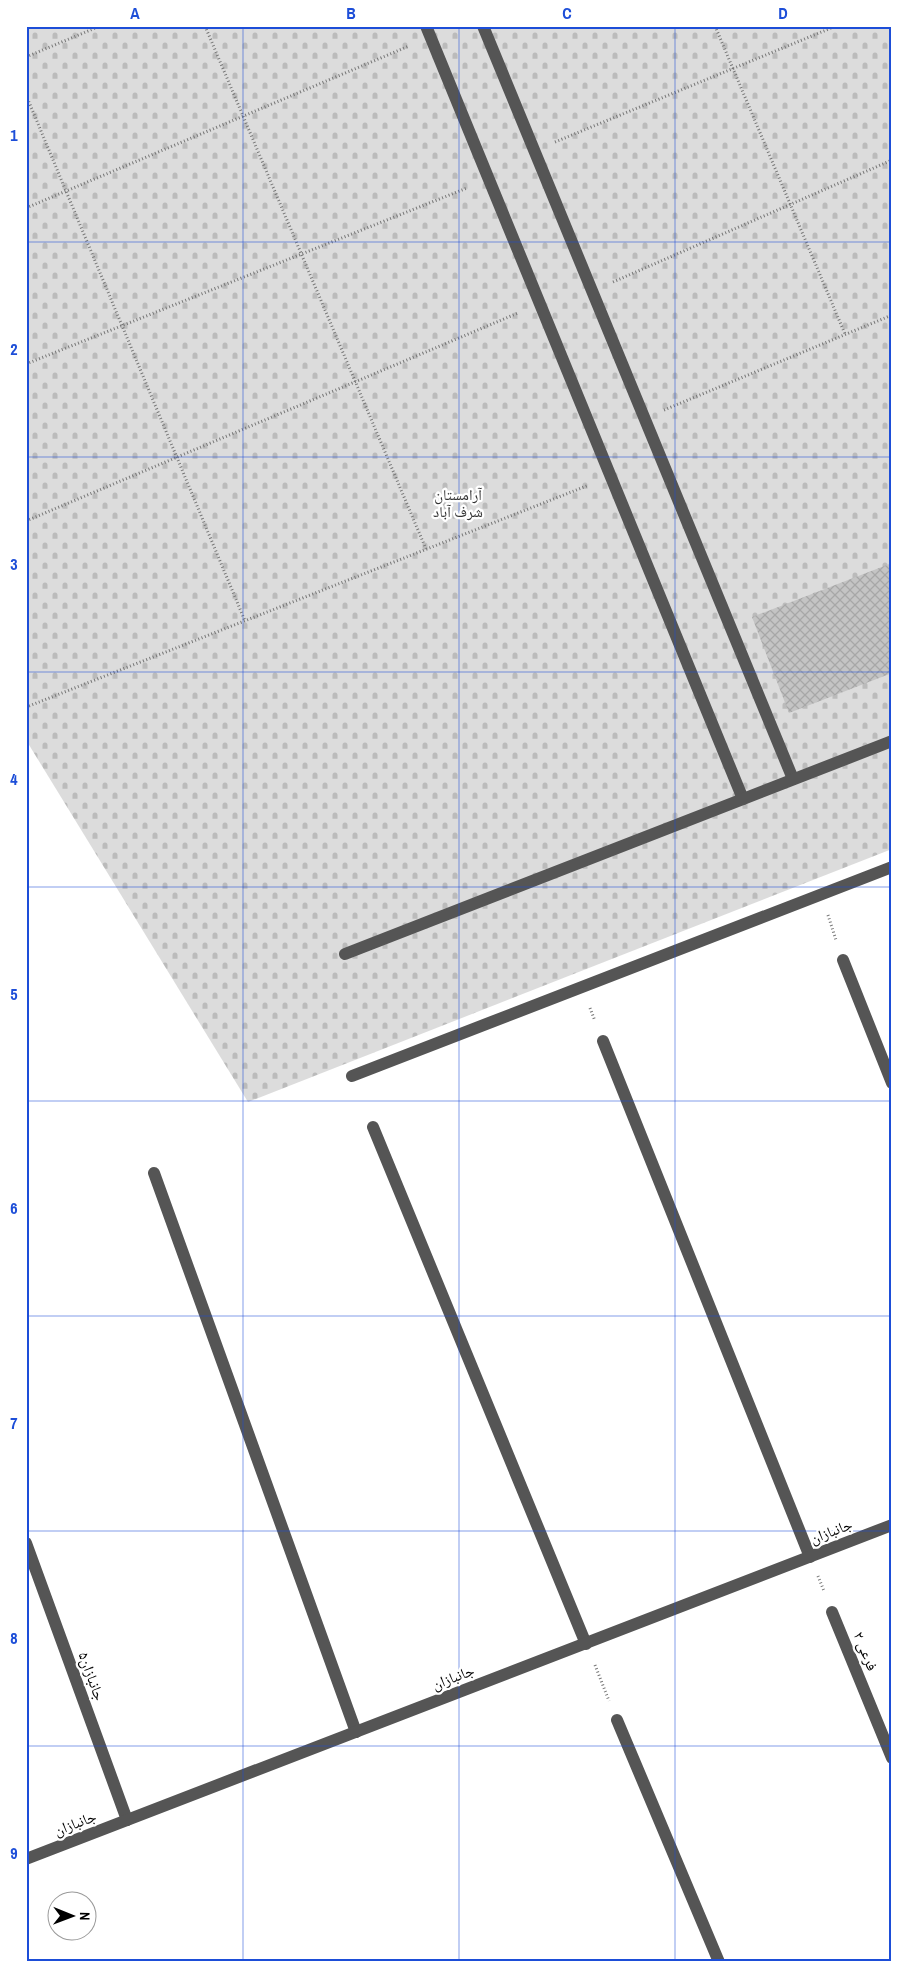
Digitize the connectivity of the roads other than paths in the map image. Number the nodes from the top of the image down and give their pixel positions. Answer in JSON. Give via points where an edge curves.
{"nodes":[{"id":1,"x":482,"y":26,"type":"edge"},
{"id":2,"x":428,"y":32,"type":"edge"},
{"id":3,"x":892,"y":741,"type":"edge"},
{"id":4,"x":793,"y":779,"type":"junction"},
{"id":5,"x":743,"y":799,"type":"junction"},
{"id":6,"x":892,"y":867,"type":"edge"},
{"id":7,"x":345,"y":954,"type":"dead end"},
{"id":8,"x":843,"y":960,"type":"road end"},
{"id":9,"x":603,"y":1041,"type":"road end"},
{"id":10,"x":352,"y":1076,"type":"dead end"},
{"id":11,"x":892,"y":1083,"type":"edge"},
{"id":12,"x":373,"y":1126,"type":"dead end"},
{"id":13,"x":154,"y":1173,"type":"dead end"},
{"id":14,"x":892,"y":1526,"type":"edge"},
{"id":15,"x":26,"y":1543,"type":"edge"},
{"id":16,"x":810,"y":1557,"type":"junction"},
{"id":17,"x":832,"y":1612,"type":"road end"},
{"id":18,"x":586,"y":1644,"type":"junction"},
{"id":19,"x":616,"y":1720,"type":"road end"},
{"id":20,"x":356,"y":1732,"type":"junction"},
{"id":21,"x":892,"y":1758,"type":"edge"},
{"id":22,"x":127,"y":1820,"type":"junction"},
{"id":23,"x":26,"y":1859,"type":"edge"},
{"id":24,"x":720,"y":1962,"type":"edge"}],
"edges":[{"from":1,"to":4,"type":"street"},
{"from":2,"to":5,"type":"street"},
{"from":3,"to":4,"type":"street"},
{"from":4,"to":5,"type":"street"},
{"from":5,"to":7,"type":"street"},
{"from":6,"to":10,"type":"street"},
{"from":8,"to":11,"type":"street"},
{"from":9,"to":16,"type":"street"},
{"from":12,"to":18,"type":"street"},
{"from":13,"to":20,"type":"street"},
{"from":14,"to":16,"type":"street","name":"جانبازان"},
{"from":15,"to":22,"type":"street","name":"جانبازان۵"},
{"from":16,"to":18,"type":"street","name":"جانبازان"},
{"from":17,"to":21,"type":"street","name":"فرعی ۲"},
{"from":18,"to":20,"type":"street","name":"جانبازان"},
{"from":19,"to":24,"type":"street"},
{"from":20,"to":22,"type":"street","name":"جانبازان"},
{"from":22,"to":23,"type":"street","name":"جانبازان"}]}
